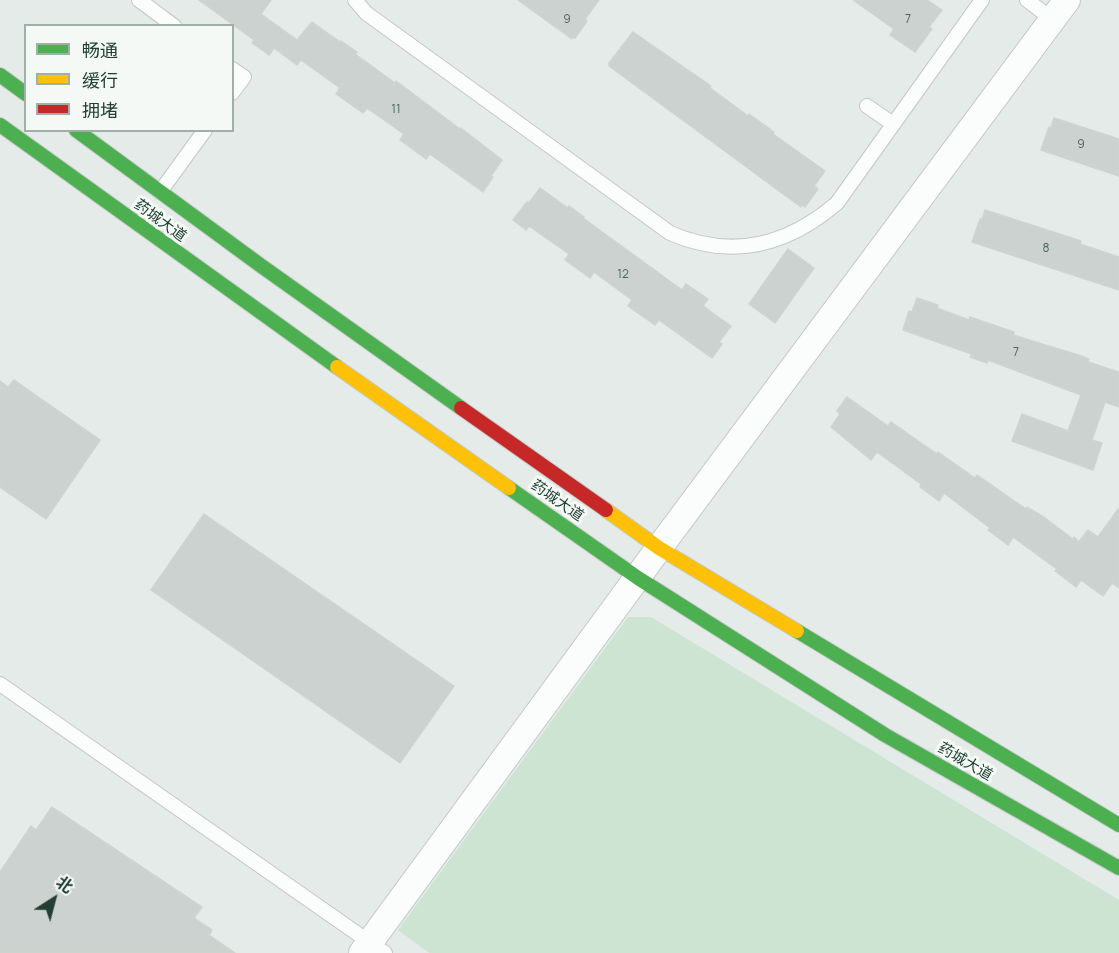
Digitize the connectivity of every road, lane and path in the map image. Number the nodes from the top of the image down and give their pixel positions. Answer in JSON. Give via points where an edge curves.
{"nodes":[{"id":1,"x":139,"y":0,"type":"edge"},
{"id":2,"x":354,"y":0,"type":"edge"},
{"id":3,"x":982,"y":0,"type":"edge"},
{"id":4,"x":1027,"y":0,"type":"edge"},
{"id":5,"x":1060,"y":10,"type":"edge"},
{"id":6,"x":171,"y":24,"type":"edge"},
{"id":7,"x":234,"y":70,"type":"edge"},
{"id":8,"x":0,"y":75,"type":"edge"},
{"id":9,"x":234,"y":90,"type":"edge"},
{"id":10,"x":24,"y":92,"type":"edge"},
{"id":11,"x":867,"y":106,"type":"dead end"},
{"id":12,"x":893,"y":124,"type":"junction"},
{"id":13,"x":0,"y":125,"type":"edge"},
{"id":14,"x":79,"y":132,"type":"edge"},
{"id":15,"x":204,"y":132,"type":"edge"},
{"id":16,"x":160,"y":192,"type":"junction"},
{"id":17,"x":659,"y":548,"type":"junction"},
{"id":18,"x":638,"y":578,"type":"junction"},
{"id":19,"x":0,"y":684,"type":"edge"},
{"id":20,"x":1119,"y":825,"type":"edge"},
{"id":21,"x":1119,"y":868,"type":"edge"},
{"id":22,"x":372,"y":949,"type":"edge"}],
"edges":[{"from":1,"to":6,"type":"lane"},
{"from":2,"to":12,"type":"lane","via":[[366,13],[660,226],[691,242],[736,247],[759,244],[801,229],[837,203]]},
{"from":3,"to":12,"type":"lane"},
{"from":4,"to":5,"type":"lane"},
{"from":5,"to":17,"type":"street"},
{"from":7,"to":9,"type":"lane","via":[[244,77]]},
{"from":8,"to":10,"type":"main road"},
{"from":11,"to":12,"type":"lane"},
{"from":13,"to":18,"type":"main road","name":"药城大道","via":[[237,297]]},
{"from":14,"to":16,"type":"main road","name":"药城大道"},
{"from":15,"to":16,"type":"lane"},
{"from":16,"to":17,"type":"main road","name":"药城大道"},
{"from":17,"to":18,"type":"street"},
{"from":17,"to":20,"type":"main road","name":"药城大道"},
{"from":18,"to":21,"type":"main road","name":"药城大道","via":[[885,735]]},
{"from":18,"to":22,"type":"street"},
{"from":19,"to":22,"type":"lane"}]}
